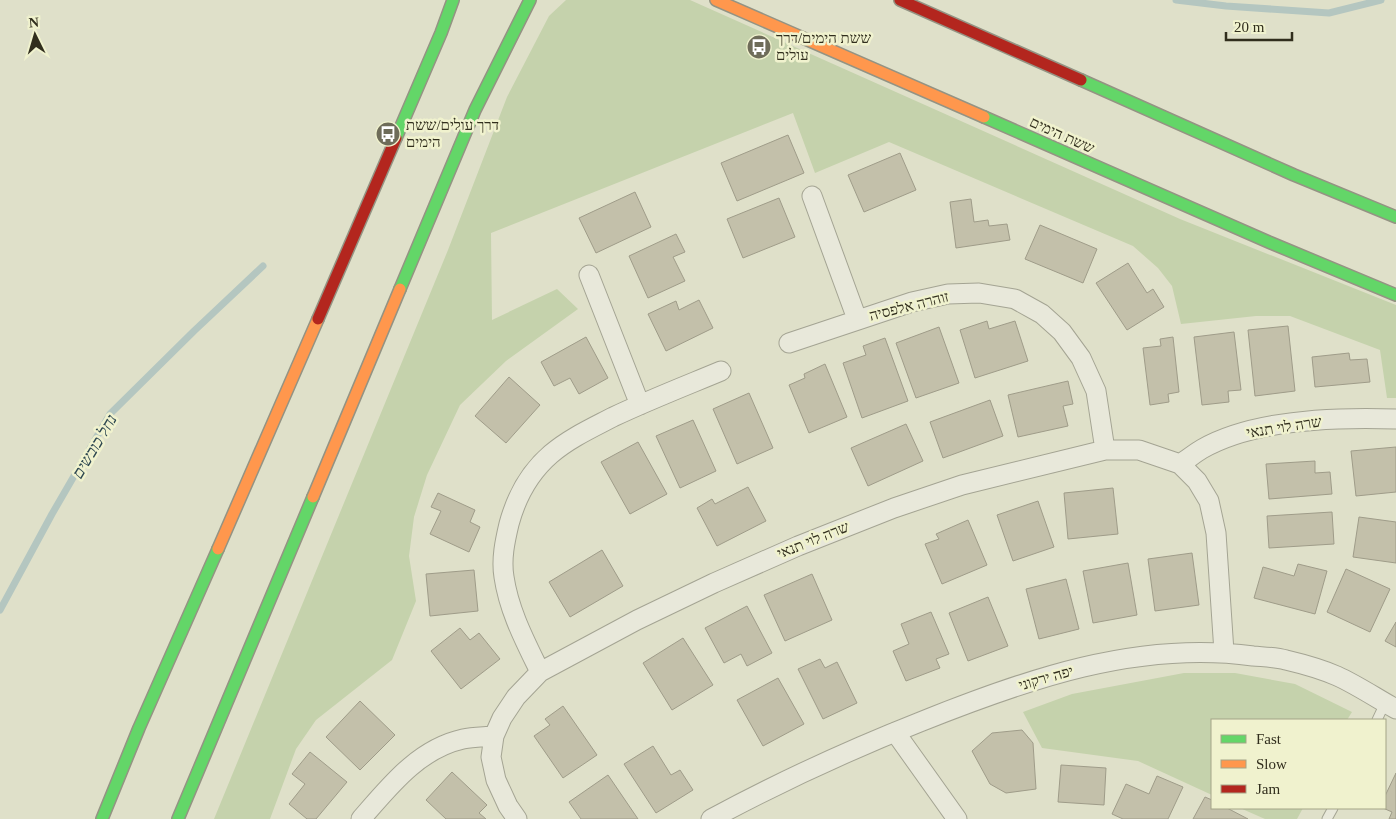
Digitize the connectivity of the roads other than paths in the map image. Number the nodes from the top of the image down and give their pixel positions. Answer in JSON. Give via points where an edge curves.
{"nodes":[{"id":1,"x":453,"y":0,"type":"edge"},
{"id":2,"x":530,"y":0,"type":"edge"},
{"id":3,"x":716,"y":0,"type":"edge"},
{"id":4,"x":900,"y":0,"type":"edge"},
{"id":5,"x":812,"y":196,"type":"dead end"},
{"id":6,"x":1396,"y":217,"type":"edge"},
{"id":7,"x":589,"y":275,"type":"dead end"},
{"id":8,"x":1396,"y":295,"type":"edge"},
{"id":9,"x":858,"y":320,"type":"junction"},
{"id":10,"x":789,"y":343,"type":"dead end"},
{"id":11,"x":721,"y":370,"type":"dead end"},
{"id":12,"x":640,"y":405,"type":"junction"},
{"id":13,"x":1396,"y":419,"type":"edge"},
{"id":14,"x":1105,"y":450,"type":"junction"},
{"id":15,"x":1180,"y":464,"type":"junction"},
{"id":16,"x":1224,"y":652,"type":"junction"},
{"id":17,"x":540,"y":672,"type":"junction"},
{"id":18,"x":1391,"y":706,"type":"edge"},
{"id":19,"x":1378,"y":719,"type":"edge"},
{"id":20,"x":895,"y":732,"type":"junction"},
{"id":21,"x":494,"y":736,"type":"junction"},
{"id":22,"x":102,"y":819,"type":"edge"},
{"id":23,"x":178,"y":819,"type":"edge"},
{"id":24,"x":361,"y":819,"type":"edge"},
{"id":25,"x":516,"y":819,"type":"edge"},
{"id":26,"x":711,"y":819,"type":"edge"},
{"id":27,"x":957,"y":819,"type":"edge"}],
"edges":[{"from":1,"to":22,"type":"street"},
{"from":2,"to":23,"type":"street","via":[[471,120]]},
{"from":3,"to":8,"type":"street","name":"ששת הימים"},
{"from":4,"to":6,"type":"street"},
{"from":5,"to":9,"type":"street","name":"זוהרה אלפסיה"},
{"from":7,"to":12,"type":"street"},
{"from":9,"to":10,"type":"street","name":"זוהרה אלפסיה"},
{"from":9,"to":14,"type":"street","name":"זוהרה אלפסיה","via":[[948,294],[979,293],[1015,299],[1042,314],[1062,332],[1082,358],[1096,391]]},
{"from":11,"to":12,"type":"street"},
{"from":12,"to":17,"type":"street","via":[[580,434],[551,454],[529,478],[512,511],[504,542],[503,575],[510,606]]},
{"from":13,"to":15,"type":"street","name":"שרה לוי תנאי","via":[[1304,421],[1255,429],[1203,448]]},
{"from":14,"to":15,"type":"street","name":"שרה לוי תנאי","via":[[1139,450]]},
{"from":14,"to":17,"type":"street","name":"שרה לוי תנאי","via":[[962,486],[894,508],[714,583],[636,620]]},
{"from":15,"to":16,"type":"street","name":"שרה לוי תנאי","via":[[1197,481],[1209,501],[1216,533]]},
{"from":16,"to":18,"type":"street","name":"יפה ירקוני","via":[[1285,660],[1336,676]]},
{"from":16,"to":20,"type":"street","name":"יפה ירקוני","via":[[1161,653],[1102,662],[988,695]]},
{"from":17,"to":21,"type":"street","name":"שרה לוי תנאי","via":[[516,697]]},
{"from":18,"to":19,"type":"lane"},
{"from":20,"to":26,"type":"street","name":"יפה ירקוני"},
{"from":20,"to":27,"type":"street"},
{"from":21,"to":24,"type":"street","via":[[463,739],[421,758],[402,773]]},
{"from":21,"to":25,"type":"street","name":"שרה לוי תנאי","via":[[491,757],[496,780]]}]}
